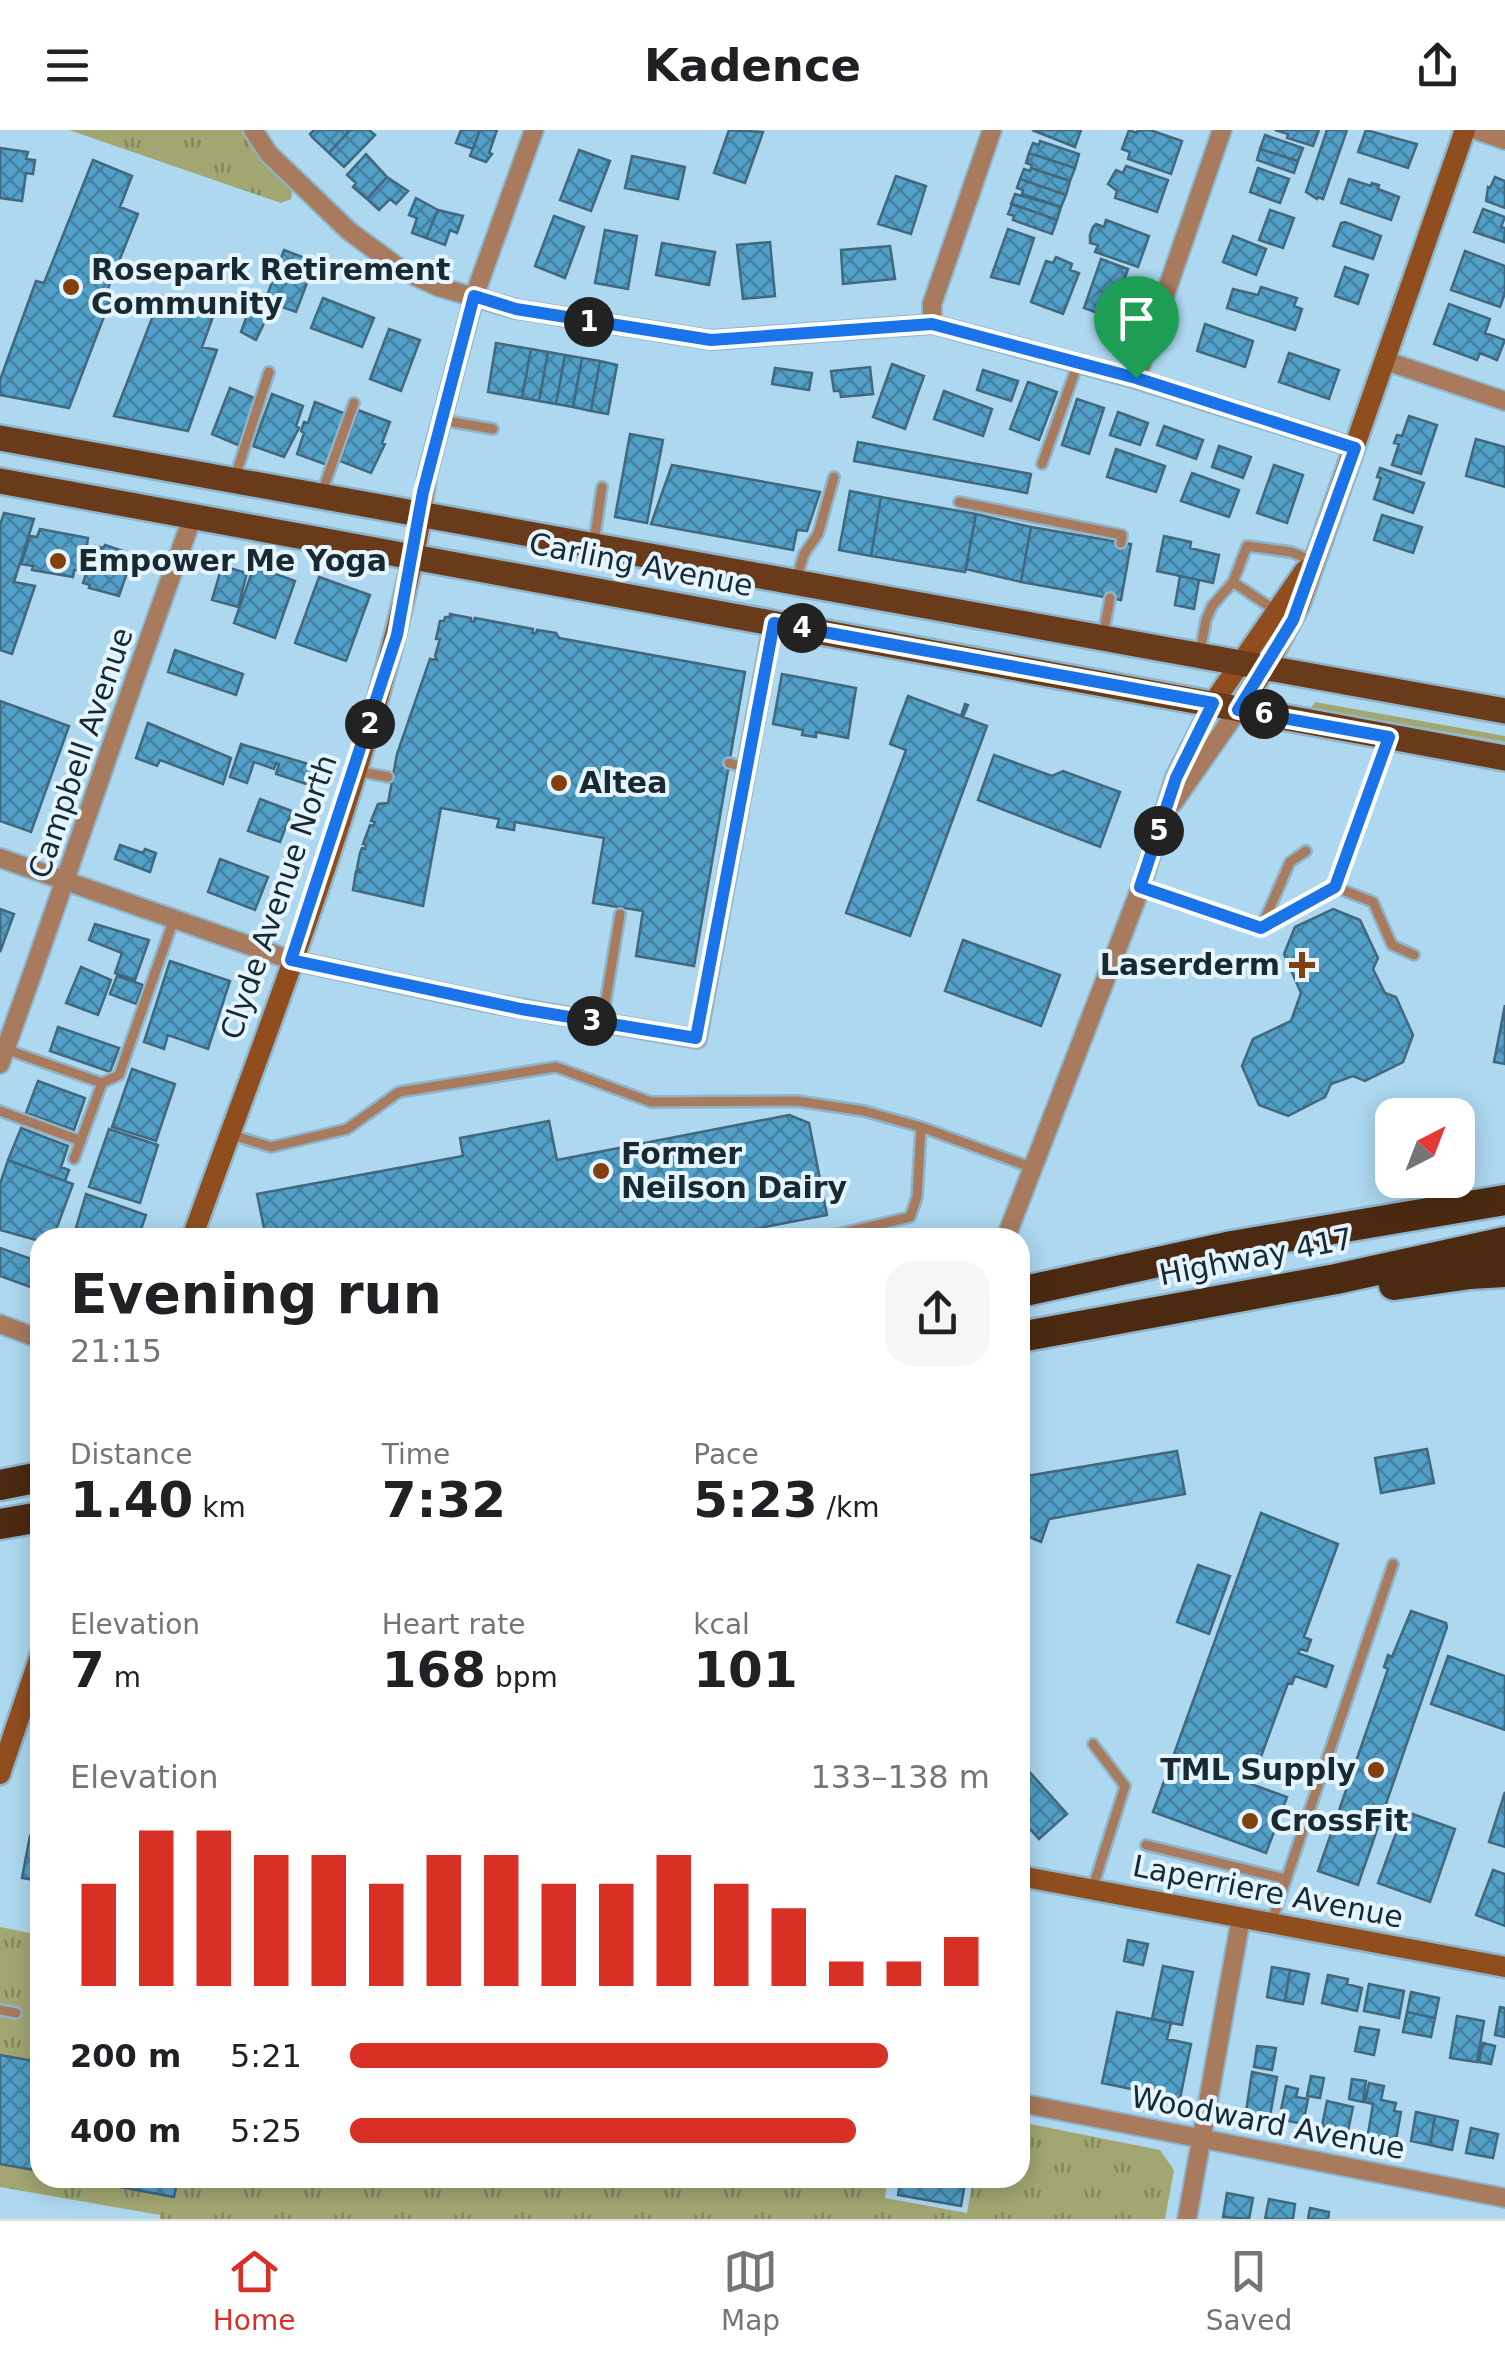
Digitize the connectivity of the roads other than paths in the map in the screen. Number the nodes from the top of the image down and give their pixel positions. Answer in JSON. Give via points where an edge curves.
{"nodes":[{"id":1,"x":253,"y":130,"type":"edge"},
{"id":2,"x":534,"y":130,"type":"edge"},
{"id":3,"x":992,"y":130,"type":"edge"},
{"id":4,"x":1222,"y":130,"type":"edge"},
{"id":5,"x":1465,"y":130,"type":"edge"},
{"id":6,"x":1476,"y":130,"type":"edge"},
{"id":7,"x":1505,"y":140,"type":"edge"},
{"id":8,"x":474,"y":296,"type":"junction"},
{"id":9,"x":932,"y":324,"type":"junction"},
{"id":10,"x":1386,"y":362,"type":"junction"},
{"id":11,"x":1078,"y":363,"type":"junction"},
{"id":12,"x":269,"y":372,"type":"dead end"},
{"id":13,"x":1136,"y":378,"type":"junction"},
{"id":14,"x":1505,"y":401,"type":"edge"},
{"id":15,"x":354,"y":404,"type":"dead end"},
{"id":16,"x":442,"y":420,"type":"junction"},
{"id":17,"x":493,"y":429,"type":"dead end"},
{"id":18,"x":0,"y":438,"type":"edge"},
{"id":19,"x":1355,"y":448,"type":"junction"},
{"id":20,"x":1042,"y":464,"type":"dead end"},
{"id":21,"x":834,"y":477,"type":"dead end"},
{"id":22,"x":234,"y":480,"type":"junction"},
{"id":23,"x":0,"y":481,"type":"edge"},
{"id":24,"x":602,"y":487,"type":"dead end"},
{"id":25,"x":321,"y":496,"type":"junction"},
{"id":26,"x":959,"y":502,"type":"dead end"},
{"id":27,"x":422,"y":514,"type":"junction"},
{"id":28,"x":193,"y":516,"type":"junction"},
{"id":29,"x":1121,"y":543,"type":"dead end"},
{"id":30,"x":594,"y":546,"type":"junction"},
{"id":31,"x":413,"y":557,"type":"junction"},
{"id":32,"x":1313,"y":561,"type":"junction"},
{"id":33,"x":1233,"y":582,"type":"junction"},
{"id":34,"x":796,"y":583,"type":"junction"},
{"id":35,"x":1110,"y":598,"type":"dead end"},
{"id":36,"x":1276,"y":611,"type":"junction"},
{"id":37,"x":774,"y":623,"type":"junction"},
{"id":38,"x":1103,"y":639,"type":"junction"},
{"id":39,"x":1199,"y":656,"type":"junction"},
{"id":40,"x":1239,"y":663,"type":"junction"},
{"id":41,"x":1266,"y":668,"type":"junction"},
{"id":42,"x":1226,"y":706,"type":"junction"},
{"id":43,"x":1505,"y":711,"type":"edge"},
{"id":44,"x":1389,"y":737,"type":"junction"},
{"id":45,"x":1505,"y":758,"type":"edge"},
{"id":46,"x":729,"y":763,"type":"dead end"},
{"id":47,"x":748,"y":768,"type":"junction"},
{"id":48,"x":354,"y":771,"type":"junction"},
{"id":49,"x":388,"y":777,"type":"dead end"},
{"id":50,"x":1306,"y":851,"type":"dead end"},
{"id":51,"x":0,"y":858,"type":"edge"},
{"id":52,"x":67,"y":881,"type":"junction"},
{"id":53,"x":1140,"y":887,"type":"junction"},
{"id":54,"x":1335,"y":887,"type":"junction"},
{"id":55,"x":620,"y":914,"type":"dead end"},
{"id":56,"x":174,"y":919,"type":"junction"},
{"id":57,"x":1261,"y":928,"type":"junction"},
{"id":58,"x":1414,"y":955,"type":"dead end"},
{"id":59,"x":291,"y":960,"type":"junction"},
{"id":60,"x":602,"y":1022,"type":"junction"},
{"id":61,"x":3,"y":1056,"type":"edge"},
{"id":62,"x":102,"y":1083,"type":"junction"},
{"id":63,"x":0,"y":1112,"type":"edge"},
{"id":64,"x":921,"y":1127,"type":"junction"},
{"id":65,"x":229,"y":1134,"type":"junction"},
{"id":66,"x":81,"y":1140,"type":"junction"},
{"id":67,"x":74,"y":1159,"type":"dead end"},
{"id":68,"x":1034,"y":1168,"type":"junction"},
{"id":69,"x":1505,"y":1200,"type":"edge"},
{"id":70,"x":196,"y":1228,"type":"edge"},
{"id":71,"x":864,"y":1228,"type":"edge"},
{"id":72,"x":1010,"y":1228,"type":"edge"},
{"id":73,"x":1505,"y":1242,"type":"edge"},
{"id":74,"x":1505,"y":1272,"type":"edge"},
{"id":75,"x":1336,"y":1279,"type":"junction"},
{"id":76,"x":1030,"y":1290,"type":"edge"},
{"id":77,"x":0,"y":1324,"type":"edge"},
{"id":78,"x":30,"y":1335,"type":"edge"},
{"id":79,"x":1030,"y":1335,"type":"edge"},
{"id":80,"x":30,"y":1479,"type":"edge"},
{"id":81,"x":0,"y":1484,"type":"edge"},
{"id":82,"x":30,"y":1519,"type":"edge"},
{"id":83,"x":0,"y":1524,"type":"edge"},
{"id":84,"x":1393,"y":1564,"type":"dead end"},
{"id":85,"x":30,"y":1701,"type":"edge"},
{"id":86,"x":1093,"y":1744,"type":"dead end"},
{"id":87,"x":0,"y":1774,"type":"edge"},
{"id":88,"x":1146,"y":1845,"type":"dead end"},
{"id":89,"x":1030,"y":1878,"type":"edge"},
{"id":90,"x":1286,"y":1879,"type":"junction"},
{"id":91,"x":1092,"y":1890,"type":"junction"},
{"id":92,"x":1241,"y":1918,"type":"junction"},
{"id":93,"x":1271,"y":1924,"type":"junction"},
{"id":94,"x":1505,"y":1967,"type":"edge"},
{"id":95,"x":0,"y":2010,"type":"edge"},
{"id":96,"x":16,"y":2013,"type":"dead end"},
{"id":97,"x":1030,"y":2104,"type":"edge"},
{"id":98,"x":1201,"y":2138,"type":"junction"},
{"id":99,"x":1505,"y":2198,"type":"edge"},
{"id":100,"x":1187,"y":2219,"type":"edge"}],
"edges":[{"from":1,"to":8,"type":"street","via":[[269,154],[350,231],[414,277]]},
{"from":2,"to":8,"type":"street"},
{"from":3,"to":9,"type":"street","via":[[932,304]]},
{"from":4,"to":13,"type":"street"},
{"from":5,"to":10,"type":"street"},
{"from":6,"to":7,"type":"street"},
{"from":8,"to":9,"type":"street","via":[[516,309],[711,340]]},
{"from":8,"to":16,"type":"street"},
{"from":9,"to":11,"type":"street"},
{"from":10,"to":14,"type":"street"},
{"from":10,"to":19,"type":"street"},
{"from":11,"to":13,"type":"street"},
{"from":11,"to":20,"type":"lane"},
{"from":12,"to":22,"type":"lane"},
{"from":13,"to":19,"type":"street"},
{"from":15,"to":25,"type":"lane"},
{"from":16,"to":17,"type":"lane"},
{"from":16,"to":27,"type":"street"},
{"from":18,"to":22,"type":"main road","name":"Carling Avenue","via":[[147,456]]},
{"from":19,"to":32,"type":"street"},
{"from":21,"to":34,"type":"lane"},
{"from":22,"to":25,"type":"main road","name":"Carling Avenue"},
{"from":23,"to":28,"type":"main road","name":"Carling Avenue"},
{"from":24,"to":30,"type":"lane"},
{"from":25,"to":27,"type":"main road","name":"Carling Avenue"},
{"from":26,"to":29,"type":"lane","via":[[1122,535]]},
{"from":27,"to":30,"type":"main road","name":"Carling Avenue"},
{"from":27,"to":31,"type":"street","name":"Clyde Avenue North"},
{"from":28,"to":31,"type":"main road","name":"Carling Avenue"},
{"from":28,"to":52,"type":"street","name":"Campbell Avenue"},
{"from":30,"to":34,"type":"main road","name":"Carling Avenue"},
{"from":31,"to":37,"type":"main road","name":"Carling Avenue"},
{"from":31,"to":48,"type":"street","name":"Clyde Avenue North","via":[[397,635]]},
{"from":32,"to":33,"type":"lane","via":[[1247,546]]},
{"from":32,"to":36,"type":"street"},
{"from":32,"to":41,"type":"street","via":[[1293,620]]},
{"from":33,"to":36,"type":"lane"},
{"from":33,"to":39,"type":"lane","via":[[1212,606]]},
{"from":34,"to":38,"type":"main road","name":"Carling Avenue"},
{"from":35,"to":38,"type":"lane"},
{"from":36,"to":40,"type":"street"},
{"from":37,"to":42,"type":"main road","name":"Carling Avenue"},
{"from":37,"to":47,"type":"street"},
{"from":38,"to":39,"type":"main road","name":"Carling Avenue"},
{"from":39,"to":40,"type":"main road","name":"Carling Avenue"},
{"from":40,"to":41,"type":"main road","name":"Carling Avenue"},
{"from":40,"to":42,"type":"street"},
{"from":41,"to":42,"type":"street"},
{"from":41,"to":43,"type":"main road","name":"Carling Avenue"},
{"from":42,"to":44,"type":"main road","name":"Carling Avenue"},
{"from":42,"to":53,"type":"street","via":[[1176,778]]},
{"from":44,"to":45,"type":"main road","name":"Carling Avenue"},
{"from":44,"to":54,"type":"lane"},
{"from":46,"to":47,"type":"lane"},
{"from":47,"to":60,"type":"street","via":[[696,1038]]},
{"from":48,"to":49,"type":"lane"},
{"from":48,"to":59,"type":"street","name":"Clyde Avenue North"},
{"from":50,"to":57,"type":"lane","via":[[1290,862]]},
{"from":51,"to":52,"type":"street"},
{"from":52,"to":56,"type":"street"},
{"from":52,"to":61,"type":"street","name":"Campbell Avenue"},
{"from":53,"to":57,"type":"lane"},
{"from":53,"to":68,"type":"street"},
{"from":54,"to":57,"type":"lane"},
{"from":54,"to":58,"type":"lane","via":[[1373,902],[1392,945]]},
{"from":55,"to":60,"type":"lane"},
{"from":56,"to":59,"type":"street"},
{"from":56,"to":62,"type":"lane","via":[[120,1075]]},
{"from":59,"to":60,"type":"street"},
{"from":59,"to":65,"type":"street","name":"Clyde Avenue North"},
{"from":61,"to":62,"type":"lane"},
{"from":62,"to":66,"type":"lane"},
{"from":63,"to":66,"type":"lane"},
{"from":64,"to":65,"type":"lane","via":[[797,1101],[651,1102],[556,1067],[399,1092],[347,1129],[271,1147]]},
{"from":64,"to":68,"type":"lane"},
{"from":64,"to":71,"type":"lane","via":[[910,1217]]},
{"from":65,"to":70,"type":"street","name":"Clyde Avenue North"},
{"from":66,"to":67,"type":"lane"},
{"from":68,"to":72,"type":"street"},
{"from":69,"to":76,"type":"highway","via":[[1232,1246]]},
{"from":73,"to":75,"type":"highway","name":"Highway 417"},
{"from":74,"to":75,"type":"highway","via":[[1392,1286]]},
{"from":75,"to":79,"type":"highway","name":"Highway 417"},
{"from":77,"to":78,"type":"street"},
{"from":80,"to":81,"type":"highway"},
{"from":82,"to":83,"type":"highway"},
{"from":84,"to":90,"type":"lane"},
{"from":85,"to":87,"type":"street"},
{"from":86,"to":91,"type":"lane","via":[[1124,1786]]},
{"from":88,"to":90,"type":"lane"},
{"from":89,"to":91,"type":"street","name":"Laperriere Avenue"},
{"from":90,"to":93,"type":"lane"},
{"from":91,"to":92,"type":"street","name":"Laperriere Avenue"},
{"from":92,"to":93,"type":"street","name":"Laperriere Avenue"},
{"from":92,"to":98,"type":"street"},
{"from":93,"to":94,"type":"street","name":"Laperriere Avenue"},
{"from":95,"to":96,"type":"lane"},
{"from":97,"to":98,"type":"street","name":"Woodward Avenue"},
{"from":98,"to":99,"type":"street","name":"Woodward Avenue"},
{"from":98,"to":100,"type":"street"}]}
